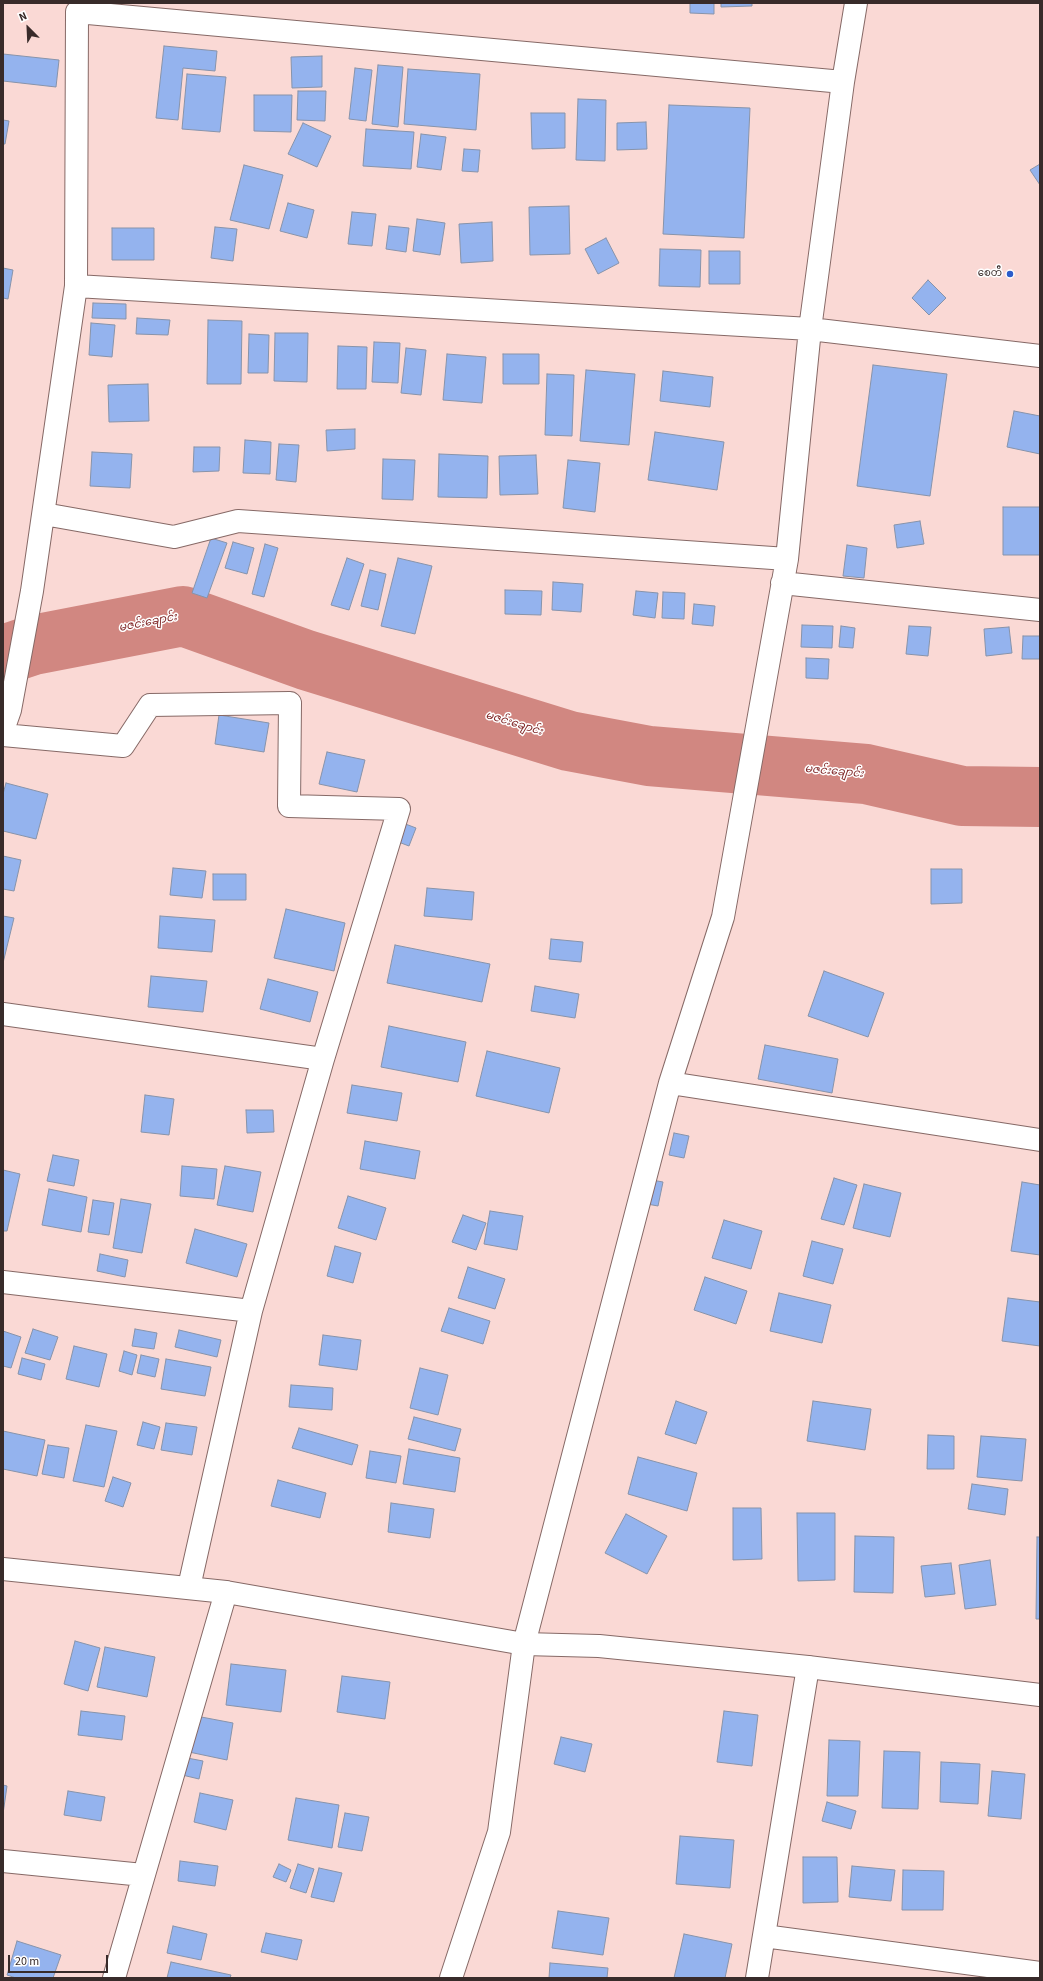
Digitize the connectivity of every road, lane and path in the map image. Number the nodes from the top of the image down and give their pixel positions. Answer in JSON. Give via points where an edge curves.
{"nodes":[{"id":1,"x":97,"y":3,"type":"edge"},
{"id":2,"x":856,"y":3,"type":"edge"},
{"id":3,"x":77,"y":12,"type":"junction"},
{"id":4,"x":843,"y":82,"type":"junction"},
{"id":5,"x":76,"y":286,"type":"junction"},
{"id":6,"x":810,"y":329,"type":"junction"},
{"id":7,"x":1040,"y":356,"type":"edge"},
{"id":8,"x":44,"y":514,"type":"junction"},
{"id":9,"x":787,"y":559,"type":"junction"},
{"id":10,"x":782,"y":583,"type":"junction"},
{"id":11,"x":1040,"y":610,"type":"edge"},
{"id":12,"x":3,"y":730,"type":"edge"},
{"id":13,"x":3,"y":735,"type":"edge"},
{"id":14,"x":3,"y":1014,"type":"edge"},
{"id":15,"x":322,"y":1059,"type":"junction"},
{"id":16,"x":670,"y":1083,"type":"junction"},
{"id":17,"x":1040,"y":1140,"type":"edge"},
{"id":18,"x":3,"y":1282,"type":"edge"},
{"id":19,"x":251,"y":1311,"type":"junction"},
{"id":20,"x":3,"y":1569,"type":"edge"},
{"id":21,"x":189,"y":1587,"type":"junction"},
{"id":22,"x":226,"y":1592,"type":"junction"},
{"id":23,"x":524,"y":1644,"type":"junction"},
{"id":24,"x":808,"y":1667,"type":"junction"},
{"id":25,"x":1040,"y":1695,"type":"edge"},
{"id":26,"x":3,"y":1861,"type":"edge"},
{"id":27,"x":143,"y":1875,"type":"junction"},
{"id":28,"x":764,"y":1936,"type":"junction"},
{"id":29,"x":1040,"y":1973,"type":"edge"},
{"id":30,"x":114,"y":1978,"type":"edge"},
{"id":31,"x":451,"y":1978,"type":"edge"},
{"id":32,"x":757,"y":1978,"type":"edge"}],
"edges":[{"from":1,"to":3,"type":"street"},
{"from":2,"to":4,"type":"street"},
{"from":3,"to":4,"type":"street"},
{"from":3,"to":5,"type":"street"},
{"from":4,"to":6,"type":"street"},
{"from":5,"to":6,"type":"street"},
{"from":5,"to":8,"type":"street"},
{"from":6,"to":7,"type":"street"},
{"from":6,"to":9,"type":"street"},
{"from":8,"to":9,"type":"street","via":[[174,537],[238,520]]},
{"from":8,"to":12,"type":"street","via":[[10,710]]},
{"from":9,"to":10,"type":"street"},
{"from":10,"to":11,"type":"street"},
{"from":10,"to":16,"type":"street","via":[[722,918]]},
{"from":13,"to":15,"type":"street","via":[[124,746],[150,705],[290,703],[289,806],[399,809]]},
{"from":14,"to":15,"type":"street"},
{"from":15,"to":19,"type":"street"},
{"from":16,"to":17,"type":"street"},
{"from":16,"to":23,"type":"street"},
{"from":18,"to":19,"type":"street"},
{"from":19,"to":21,"type":"street"},
{"from":20,"to":21,"type":"street"},
{"from":21,"to":22,"type":"street"},
{"from":22,"to":23,"type":"street"},
{"from":22,"to":27,"type":"street"},
{"from":23,"to":24,"type":"street","via":[[599,1646]]},
{"from":23,"to":31,"type":"street","via":[[499,1832]]},
{"from":24,"to":25,"type":"street"},
{"from":24,"to":28,"type":"street"},
{"from":26,"to":27,"type":"street"},
{"from":27,"to":30,"type":"street"},
{"from":28,"to":29,"type":"street"},
{"from":28,"to":32,"type":"street"}]}
